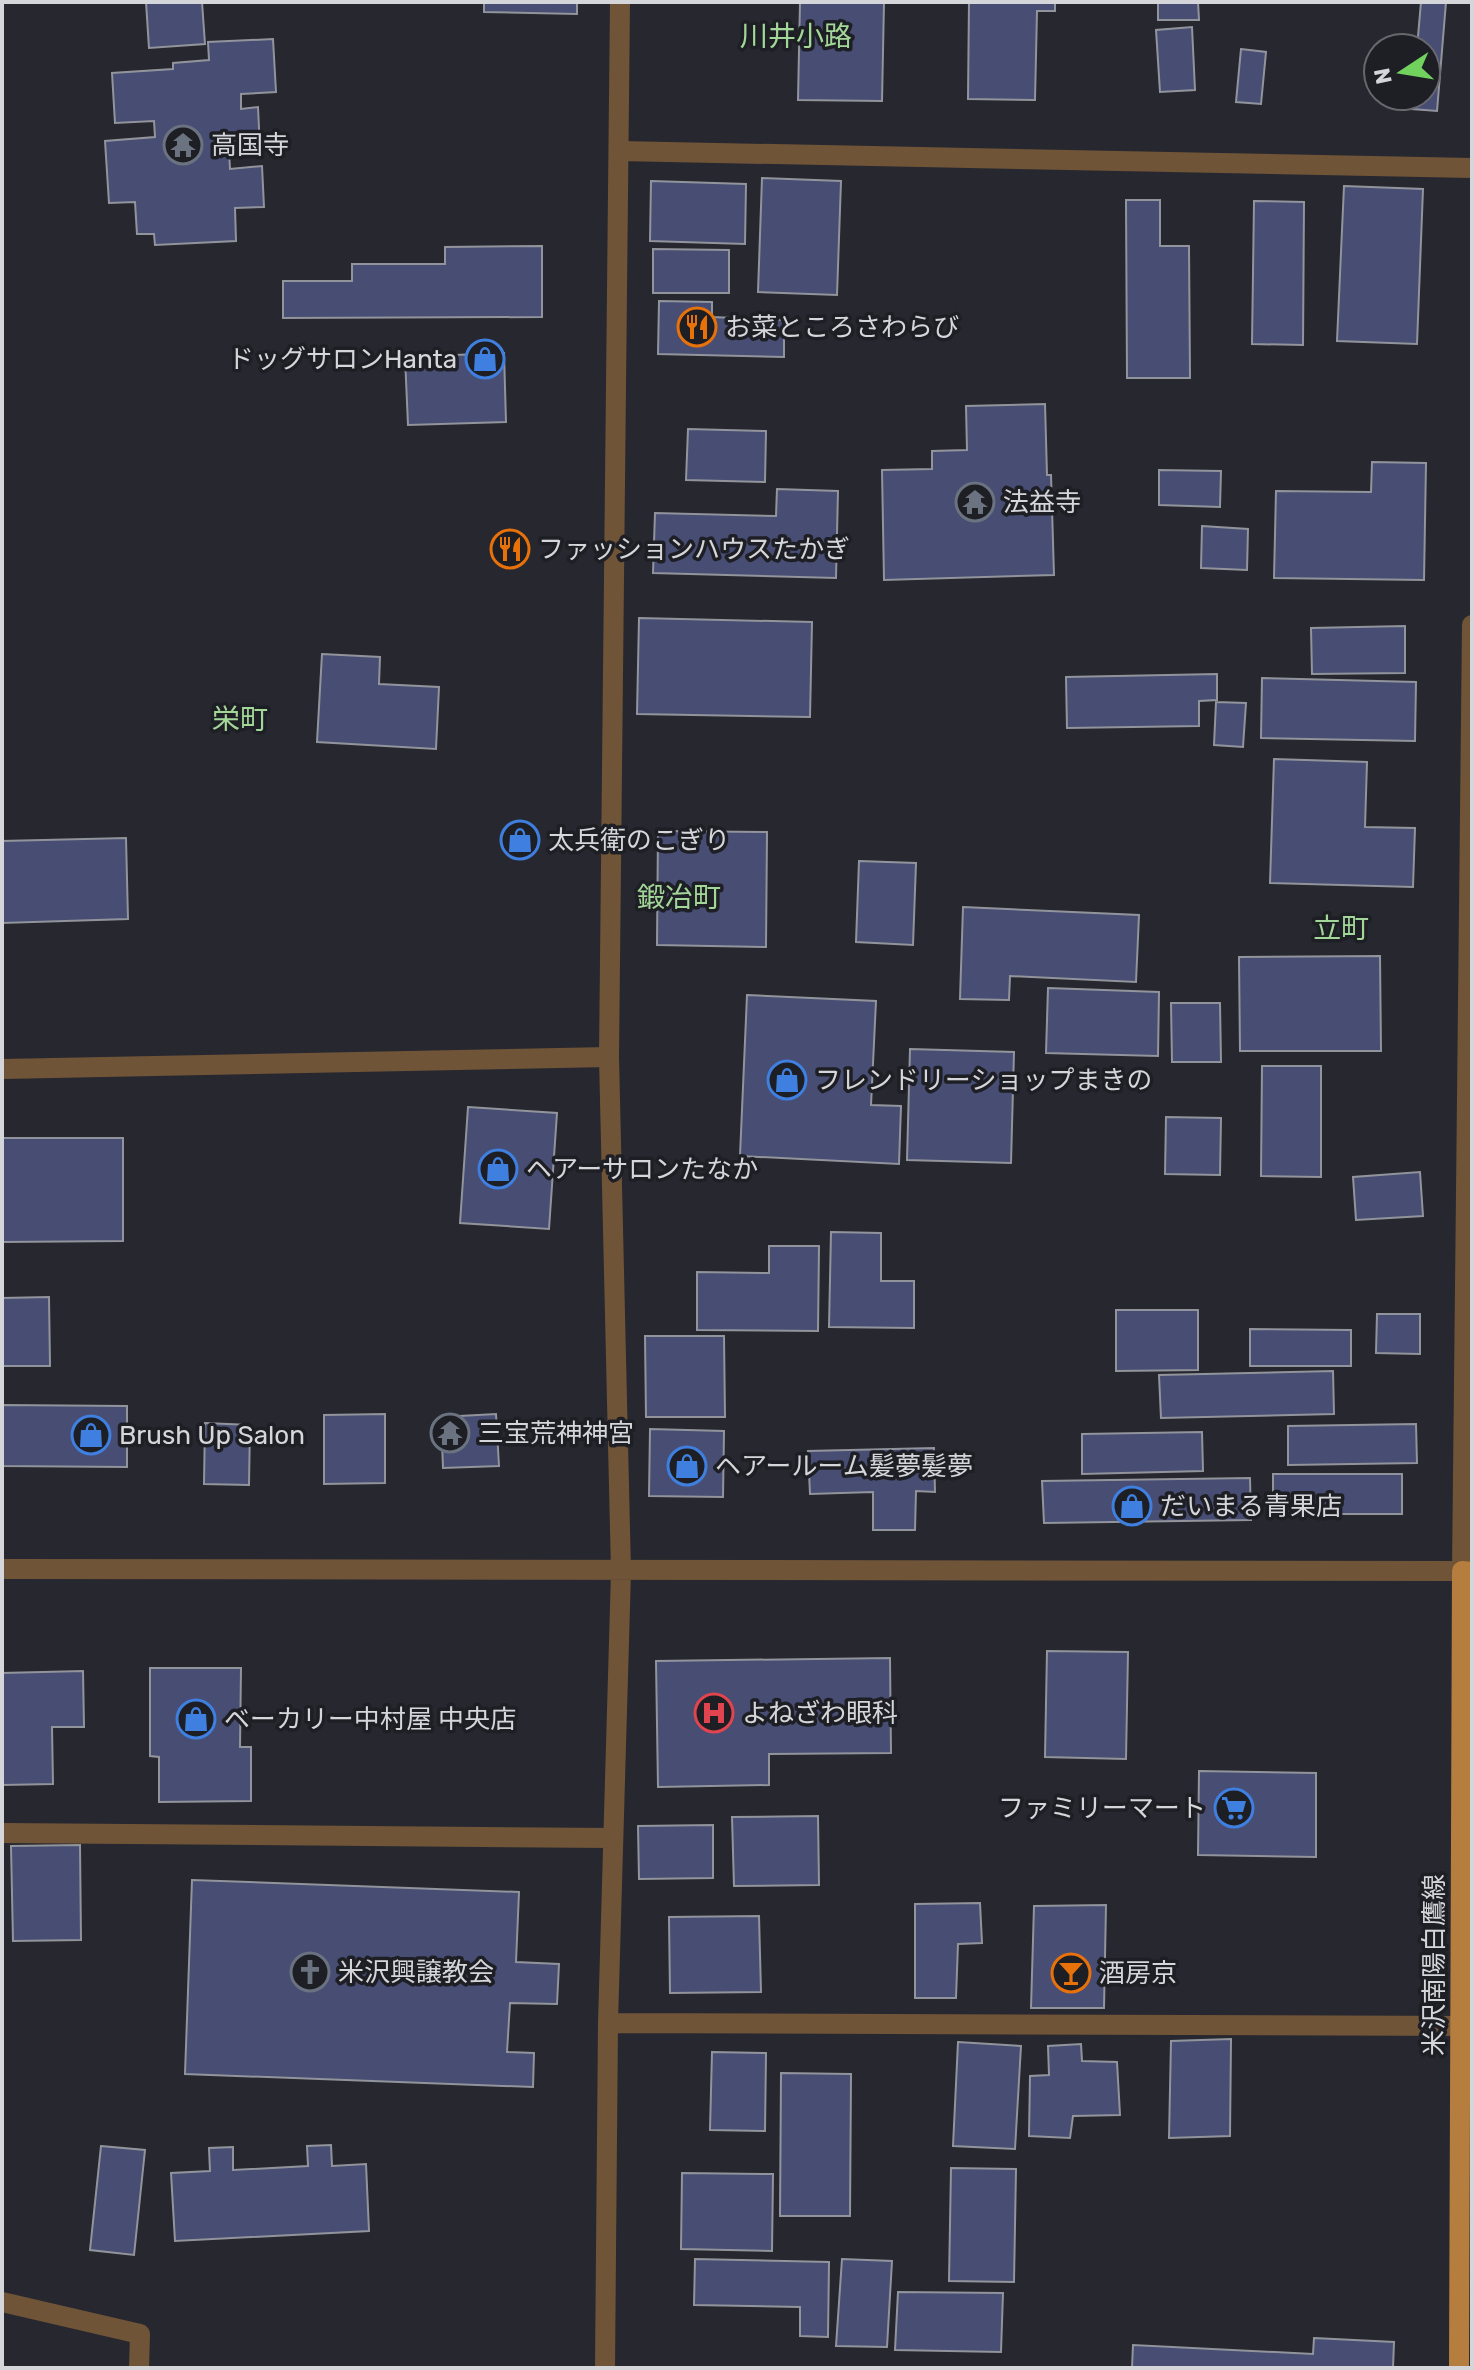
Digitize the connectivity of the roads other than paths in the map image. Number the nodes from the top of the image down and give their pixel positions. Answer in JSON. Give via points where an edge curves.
{"nodes":[{"id":1,"x":620,"y":2,"type":"edge"},
{"id":2,"x":619,"y":151,"type":"junction"},
{"id":3,"x":1472,"y":168,"type":"edge"},
{"id":4,"x":1472,"y":625,"type":"edge"},
{"id":5,"x":1471,"y":681,"type":"edge"},
{"id":6,"x":609,"y":1057,"type":"junction"},
{"id":7,"x":2,"y":1069,"type":"edge"},
{"id":8,"x":2,"y":1569,"type":"edge"},
{"id":9,"x":621,"y":1572,"type":"junction"},
{"id":10,"x":1467,"y":1572,"type":"edge"},
{"id":11,"x":2,"y":1833,"type":"edge"},
{"id":12,"x":613,"y":1838,"type":"junction"},
{"id":13,"x":608,"y":2023,"type":"junction"},
{"id":14,"x":1466,"y":2026,"type":"edge"},
{"id":15,"x":2,"y":2302,"type":"edge"},
{"id":16,"x":139,"y":2368,"type":"edge"},
{"id":17,"x":605,"y":2368,"type":"edge"},
{"id":18,"x":1459,"y":2368,"type":"edge"}],
"edges":[{"from":1,"to":2,"type":"street"},
{"from":2,"to":3,"type":"street"},
{"from":2,"to":6,"type":"street"},
{"from":4,"to":5,"type":"street"},
{"from":5,"to":10,"type":"street"},
{"from":6,"to":7,"type":"street"},
{"from":6,"to":9,"type":"street"},
{"from":8,"to":9,"type":"street"},
{"from":9,"to":10,"type":"street"},
{"from":9,"to":12,"type":"street"},
{"from":10,"to":14,"type":"main road","name":"米沢南陽白鷹線"},
{"from":11,"to":12,"type":"street"},
{"from":12,"to":13,"type":"street"},
{"from":13,"to":14,"type":"street"},
{"from":13,"to":17,"type":"street"},
{"from":14,"to":18,"type":"main road","name":"米沢南陽白鷹線"},
{"from":15,"to":16,"type":"street","via":[[140,2334]]}]}
